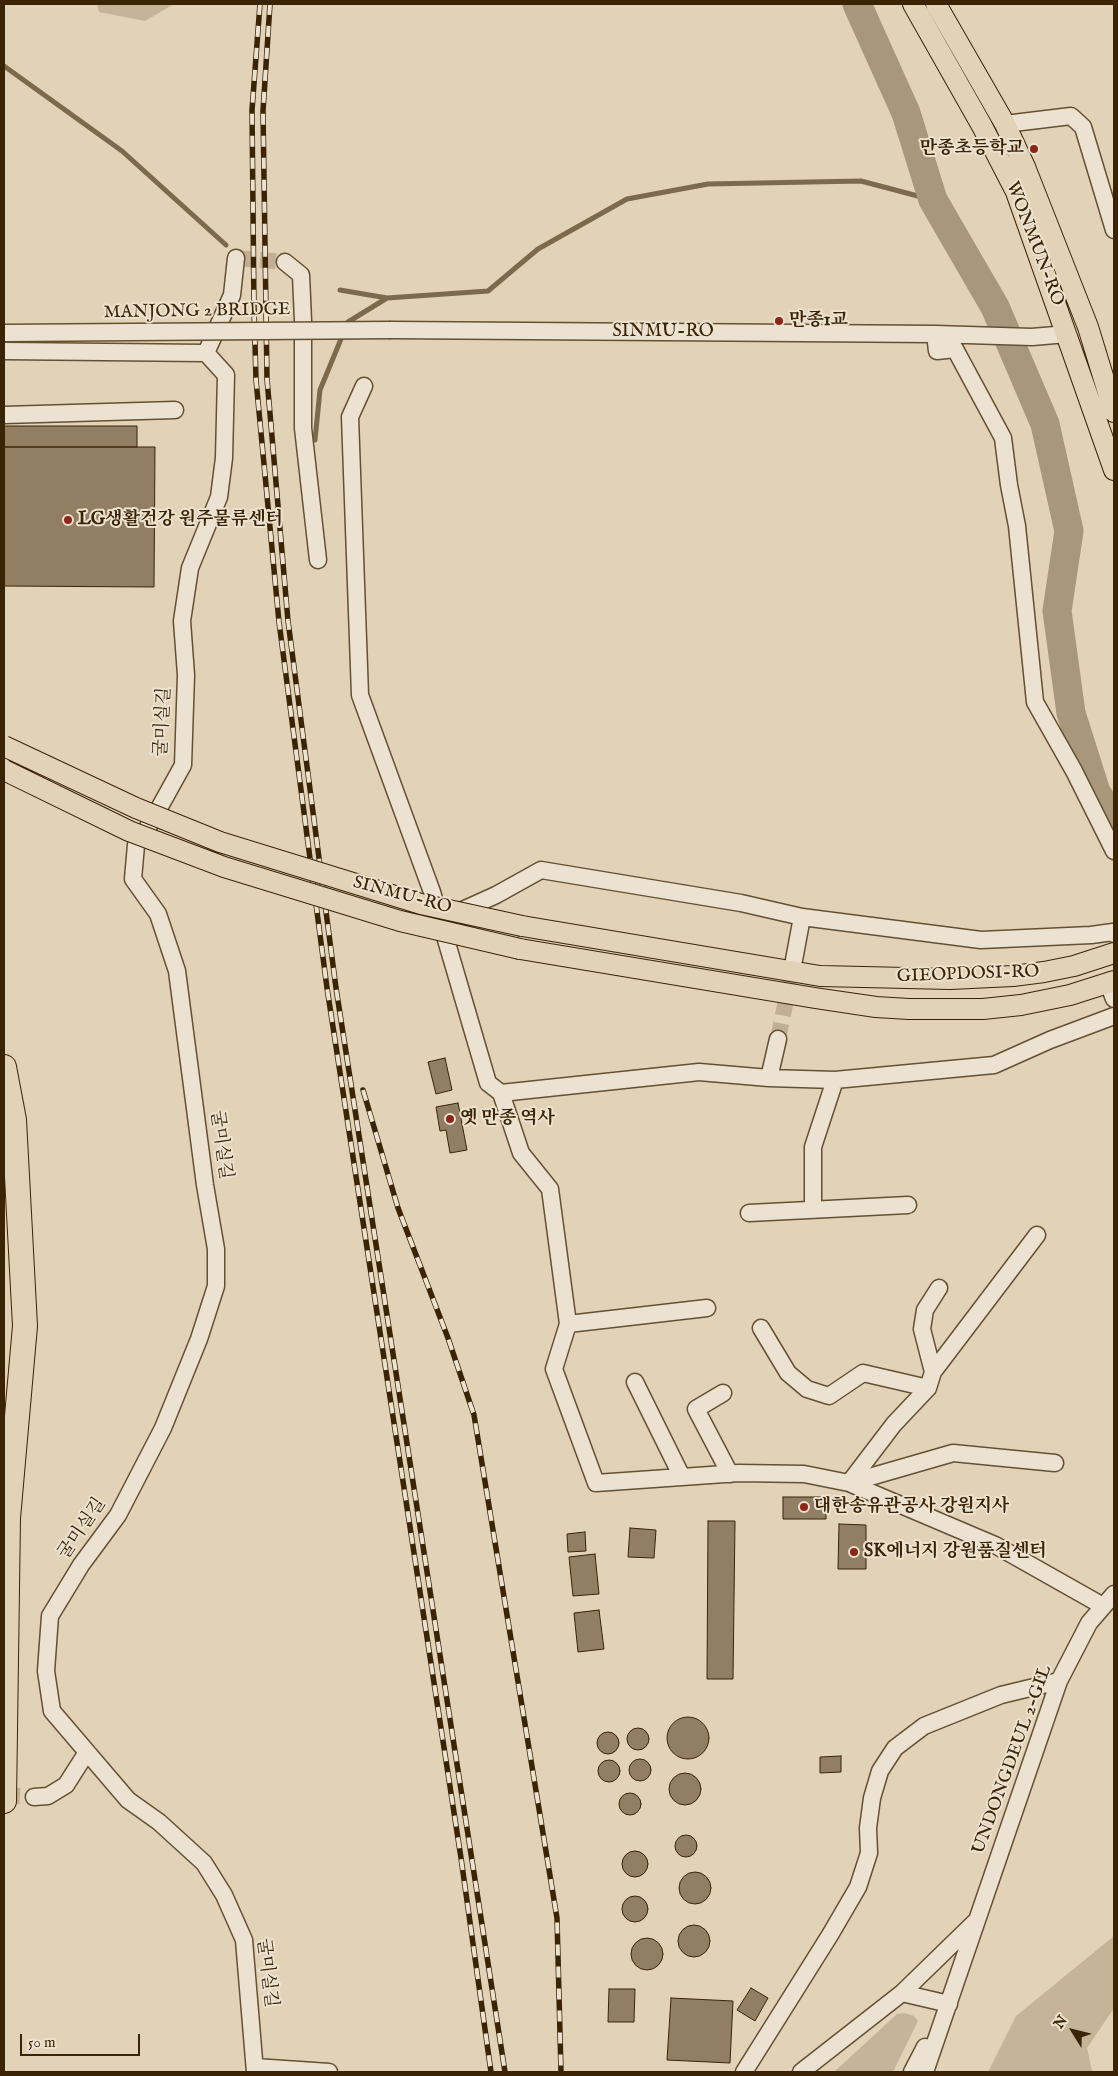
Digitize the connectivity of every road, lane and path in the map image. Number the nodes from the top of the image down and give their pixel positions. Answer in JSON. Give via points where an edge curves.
{"nodes":[{"id":1,"x":913,"y":4,"type":"edge"},
{"id":2,"x":936,"y":4,"type":"edge"},
{"id":3,"x":1005,"y":124,"type":"junction"},
{"id":4,"x":1114,"y":230,"type":"edge"},
{"id":5,"x":236,"y":258,"type":"dead end"},
{"id":6,"x":285,"y":262,"type":"tunnel mouth"},
{"id":7,"x":1088,"y":327,"type":"junction"},
{"id":8,"x":391,"y":330,"type":"joint"},
{"id":9,"x":4,"y":333,"type":"edge"},
{"id":10,"x":935,"y":334,"type":"junction"},
{"id":11,"x":1067,"y":334,"type":"junction"},
{"id":12,"x":4,"y":351,"type":"edge"},
{"id":13,"x":206,"y":353,"type":"junction"},
{"id":14,"x":364,"y":386,"type":"dead end"},
{"id":15,"x":175,"y":410,"type":"dead end"},
{"id":16,"x":1114,"y":412,"type":"edge"},
{"id":17,"x":4,"y":415,"type":"edge"},
{"id":18,"x":1114,"y":470,"type":"edge"},
{"id":19,"x":318,"y":560,"type":"dead end"},
{"id":20,"x":4,"y":746,"type":"edge"},
{"id":21,"x":4,"y":770,"type":"edge"},
{"id":22,"x":1114,"y":851,"type":"edge"},
{"id":23,"x":802,"y":917,"type":"junction"},
{"id":24,"x":440,"y":920,"type":"junction"},
{"id":25,"x":1114,"y":933,"type":"edge"},
{"id":26,"x":1114,"y":953,"type":"edge"},
{"id":27,"x":794,"y":960,"type":"tunnel mouth"},
{"id":28,"x":820,"y":976,"type":"joint"},
{"id":29,"x":1112,"y":988,"type":"edge"},
{"id":30,"x":815,"y":998,"type":"joint"},
{"id":31,"x":1114,"y":1016,"type":"edge"},
{"id":32,"x":778,"y":1039,"type":"tunnel mouth"},
{"id":33,"x":4,"y":1067,"type":"edge"},
{"id":34,"x":769,"y":1078,"type":"junction"},
{"id":35,"x":835,"y":1080,"type":"junction"},
{"id":36,"x":501,"y":1093,"type":"junction"},
{"id":37,"x":908,"y":1206,"type":"dead end"},
{"id":38,"x":813,"y":1209,"type":"junction"},
{"id":39,"x":749,"y":1213,"type":"dead end"},
{"id":40,"x":1037,"y":1235,"type":"dead end"},
{"id":41,"x":939,"y":1288,"type":"dead end"},
{"id":42,"x":707,"y":1308,"type":"dead end"},
{"id":43,"x":568,"y":1324,"type":"junction"},
{"id":44,"x":761,"y":1328,"type":"dead end"},
{"id":45,"x":933,"y":1372,"type":"junction"},
{"id":46,"x":635,"y":1382,"type":"dead end"},
{"id":47,"x":928,"y":1388,"type":"junction"},
{"id":48,"x":723,"y":1393,"type":"dead end"},
{"id":49,"x":1055,"y":1463,"type":"dead end"},
{"id":50,"x":730,"y":1474,"type":"junction"},
{"id":51,"x":682,"y":1477,"type":"junction"},
{"id":52,"x":849,"y":1483,"type":"junction"},
{"id":53,"x":1109,"y":1600,"type":"edge"},
{"id":54,"x":1060,"y":1681,"type":"junction"},
{"id":55,"x":87,"y":1752,"type":"junction"},
{"id":56,"x":34,"y":1797,"type":"tunnel mouth"},
{"id":57,"x":4,"y":1801,"type":"edge"},
{"id":58,"x":978,"y":1920,"type":"junction"},
{"id":59,"x":902,"y":1993,"type":"junction"},
{"id":60,"x":947,"y":2011,"type":"junction"},
{"id":61,"x":255,"y":2070,"type":"edge"},
{"id":62,"x":329,"y":2072,"type":"edge"},
{"id":63,"x":744,"y":2072,"type":"edge"},
{"id":64,"x":801,"y":2072,"type":"edge"},
{"id":65,"x":912,"y":2072,"type":"edge"},
{"id":66,"x":925,"y":2072,"type":"edge"}],
"edges":[{"from":1,"to":11,"type":"main road","name":"WONMUN-RO","via":[[1016,192]]},
{"from":2,"to":3,"type":"main road","name":"WONMUN-RO"},
{"from":3,"to":4,"type":"street","via":[[1071,116],[1083,127]]},
{"from":3,"to":7,"type":"main road","name":"WONMUN-RO"},
{"from":5,"to":13,"type":"street","via":[[232,295]]},
{"from":6,"to":19,"type":"street","via":[[301,275],[303,428]]},
{"from":7,"to":11,"type":"main road"},
{"from":7,"to":16,"type":"main road","name":"WONMUN-RO"},
{"from":8,"to":9,"type":"street","name":"MANJONG 2 BRIDGE","bridge":true},
{"from":8,"to":10,"type":"street","name":"SINMU-RO"},
{"from":10,"to":11,"type":"street","name":"SINMU-RO","via":[[1032,337]]},
{"from":10,"to":22,"type":"street","via":[[937,351],[955,349],[1004,438],[1017,526],[1035,702]]},
{"from":11,"to":18,"type":"main road","name":"WONMUN-RO"},
{"from":12,"to":13,"type":"street"},
{"from":13,"to":55,"type":"street","name":"굴미실길","via":[[226,375],[224,458],[219,497],[190,568],[182,621],[186,675],[183,765],[136,845],[132,879],[158,914],[177,971],[216,1249],[216,1286],[200,1339],[163,1428],[118,1515],[50,1616],[46,1671],[52,1711]]},
{"from":14,"to":24,"type":"street","via":[[350,418],[360,695]]},
{"from":15,"to":17,"type":"street"},
{"from":20,"to":28,"type":"main road","name":"SINMU-RO","bridge":true,"via":[[136,808],[220,842],[421,904],[522,926]]},
{"from":21,"to":30,"type":"main road","name":"SINMU-RO","bridge":true,"via":[[129,831],[224,867],[400,921],[520,949]]},
{"from":23,"to":24,"type":"street","via":[[741,903],[541,870]]},
{"from":23,"to":25,"type":"street","via":[[981,940]]},
{"from":23,"to":27,"type":"street"},
{"from":24,"to":36,"type":"street","via":[[488,1083]]},
{"from":26,"to":28,"type":"main road","name":"GIEOPDOSI-RO","via":[[1074,966],[1013,976],[950,979]]},
{"from":29,"to":30,"type":"main road","name":"GIEOPDOSI-RO","via":[[983,1009],[908,1010]]},
{"from":31,"to":35,"type":"street","via":[[994,1065]]},
{"from":32,"to":34,"type":"street"},
{"from":33,"to":57,"type":"highway","via":[[14,1120],[25,1326],[8,1518]]},
{"from":34,"to":35,"type":"street"},
{"from":34,"to":36,"type":"street","via":[[699,1072]]},
{"from":35,"to":38,"type":"street","via":[[813,1147]]},
{"from":36,"to":43,"type":"street","via":[[521,1153],[550,1189]]},
{"from":37,"to":38,"type":"street"},
{"from":38,"to":39,"type":"street"},
{"from":40,"to":45,"type":"street"},
{"from":41,"to":45,"type":"street","via":[[925,1310],[922,1329]]},
{"from":42,"to":43,"type":"street"},
{"from":43,"to":51,"type":"street","via":[[554,1369],[596,1483]]},
{"from":44,"to":47,"type":"street","via":[[788,1374],[806,1389],[829,1396],[863,1373]]},
{"from":45,"to":47,"type":"street"},
{"from":46,"to":51,"type":"street"},
{"from":47,"to":52,"type":"street","via":[[894,1424]]},
{"from":48,"to":50,"type":"street","via":[[696,1408]]},
{"from":49,"to":52,"type":"street","via":[[953,1453]]},
{"from":50,"to":51,"type":"street"},
{"from":50,"to":52,"type":"street","via":[[804,1474]]},
{"from":52,"to":53,"type":"street","via":[[995,1545]]},
{"from":53,"to":54,"type":"street","name":"UNDONGDEUL 2-GIL","via":[[1089,1623]]},
{"from":54,"to":58,"type":"street","name":"UNDONGDEUL 2-GIL"},
{"from":54,"to":63,"type":"street","via":[[1001,1695],[924,1726],[895,1748],[880,1770],[872,1798],[869,1853],[858,1887]]},
{"from":55,"to":56,"type":"street","via":[[66,1785],[48,1796]]},
{"from":55,"to":61,"type":"street","name":"굴미실길","via":[[128,1800],[159,1822],[204,1863],[224,1895],[244,1940]]},
{"from":58,"to":59,"type":"street"},
{"from":58,"to":60,"type":"street","name":"UNDONGDEUL 2-GIL"},
{"from":59,"to":60,"type":"street"},
{"from":59,"to":64,"type":"street"},
{"from":60,"to":65,"type":"street"},
{"from":60,"to":66,"type":"street","name":"UNDONGDEUL 2-GIL"},
{"from":61,"to":62,"type":"street","name":"굴미실길"}]}
